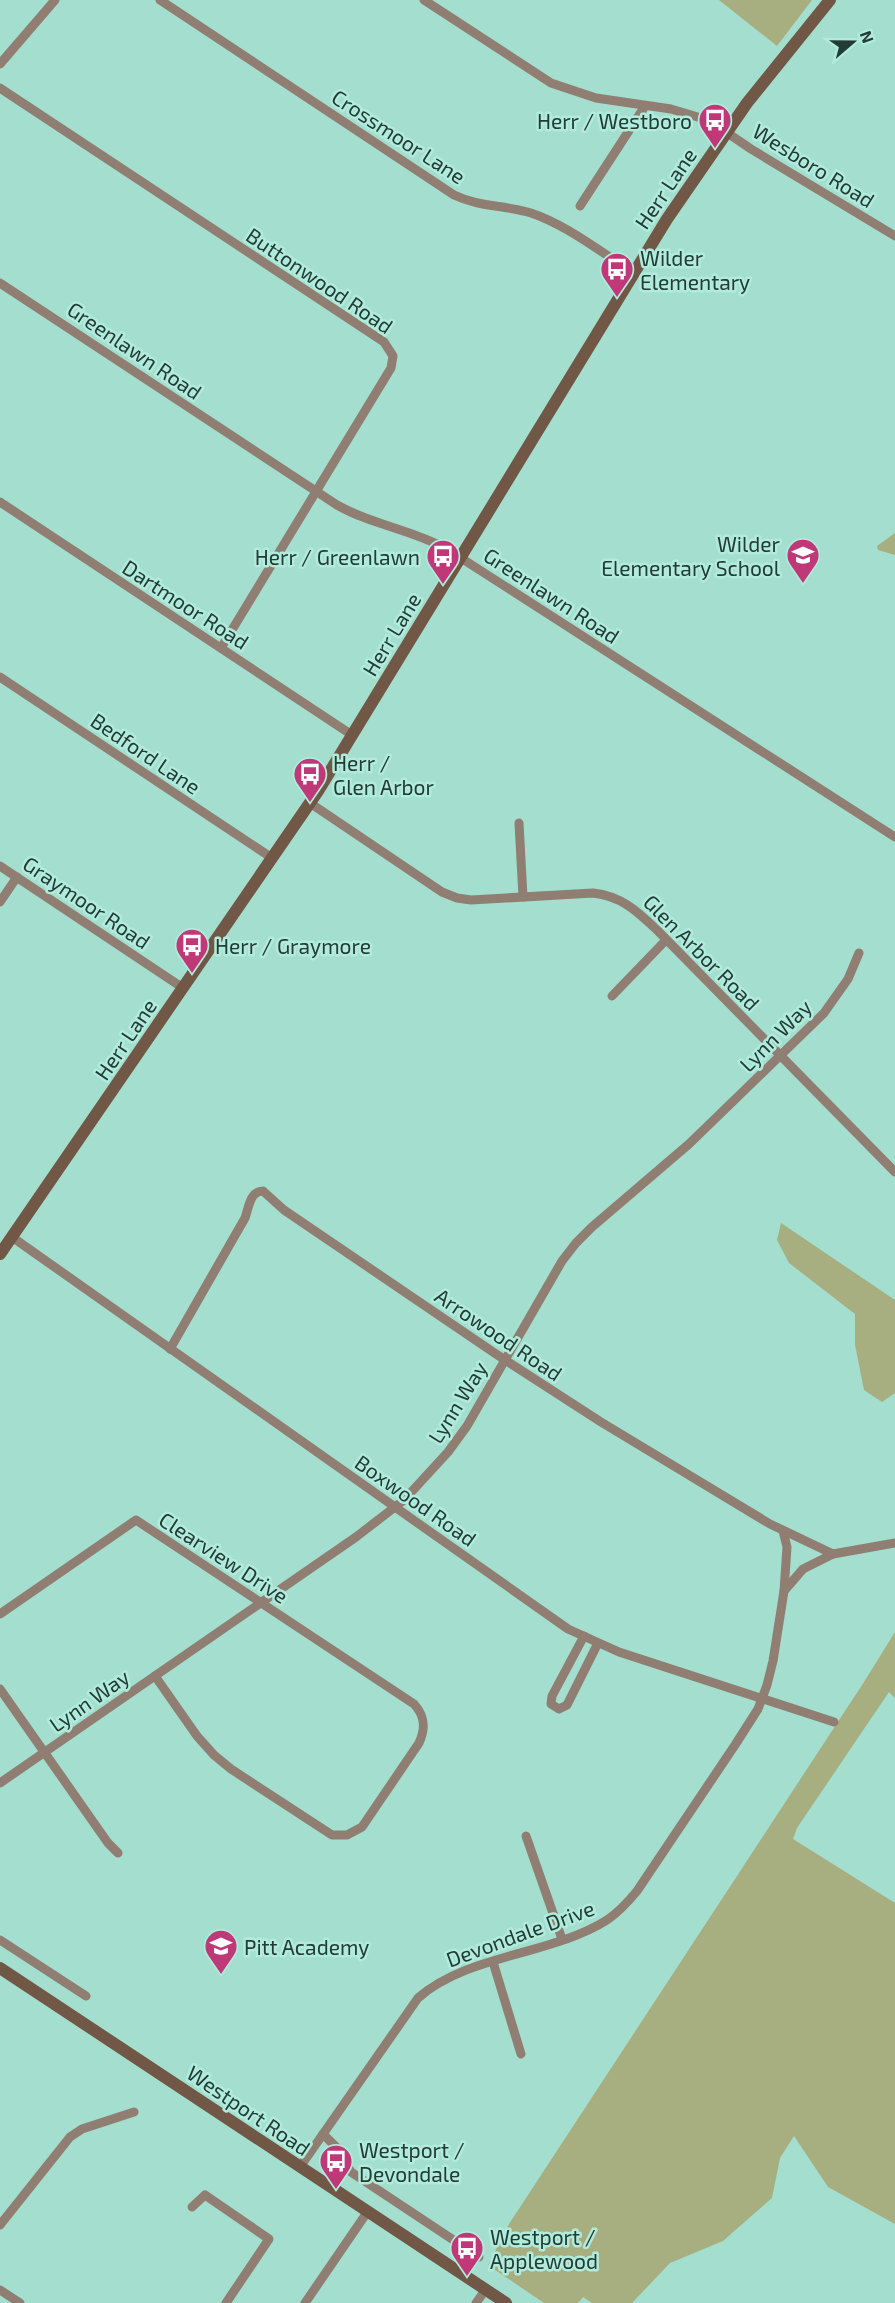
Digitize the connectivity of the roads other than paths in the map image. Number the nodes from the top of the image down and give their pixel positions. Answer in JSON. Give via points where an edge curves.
{"nodes":[{"id":1,"x":55,"y":0,"type":"edge"},
{"id":2,"x":160,"y":0,"type":"edge"},
{"id":3,"x":424,"y":0,"type":"edge"},
{"id":4,"x":444,"y":0,"type":"edge"},
{"id":5,"x":830,"y":0,"type":"edge"},
{"id":6,"x":438,"y":9,"type":"junction"},
{"id":7,"x":0,"y":64,"type":"edge"},
{"id":8,"x":0,"y":88,"type":"edge"},
{"id":9,"x":645,"y":106,"type":"junction"},
{"id":10,"x":726,"y":132,"type":"junction"},
{"id":11,"x":580,"y":206,"type":"dead end"},
{"id":12,"x":895,"y":236,"type":"edge"},
{"id":13,"x":633,"y":273,"type":"junction"},
{"id":14,"x":0,"y":283,"type":"edge"},
{"id":15,"x":316,"y":492,"type":"junction"},
{"id":16,"x":0,"y":502,"type":"edge"},
{"id":17,"x":461,"y":558,"type":"junction"},
{"id":18,"x":221,"y":648,"type":"junction"},
{"id":19,"x":0,"y":677,"type":"edge"},
{"id":20,"x":352,"y":735,"type":"junction"},
{"id":21,"x":310,"y":803,"type":"junction"},
{"id":22,"x":519,"y":823,"type":"dead end"},
{"id":23,"x":895,"y":837,"type":"edge"},
{"id":24,"x":272,"y":858,"type":"junction"},
{"id":25,"x":0,"y":866,"type":"edge"},
{"id":26,"x":17,"y":877,"type":"junction"},
{"id":27,"x":523,"y":897,"type":"junction"},
{"id":28,"x":0,"y":902,"type":"edge"},
{"id":29,"x":666,"y":940,"type":"junction"},
{"id":30,"x":859,"y":953,"type":"dead end"},
{"id":31,"x":183,"y":988,"type":"junction"},
{"id":32,"x":612,"y":996,"type":"dead end"},
{"id":33,"x":780,"y":1055,"type":"junction"},
{"id":34,"x":895,"y":1171,"type":"edge"},
{"id":35,"x":12,"y":1237,"type":"junction"},
{"id":36,"x":0,"y":1254,"type":"edge"},
{"id":37,"x":170,"y":1349,"type":"junction"},
{"id":38,"x":505,"y":1360,"type":"junction"},
{"id":39,"x":395,"y":1507,"type":"junction"},
{"id":40,"x":783,"y":1531,"type":"junction"},
{"id":41,"x":895,"y":1543,"type":"edge"},
{"id":42,"x":833,"y":1554,"type":"junction"},
{"id":43,"x":784,"y":1591,"type":"junction"},
{"id":44,"x":261,"y":1602,"type":"junction"},
{"id":45,"x":0,"y":1614,"type":"edge"},
{"id":46,"x":584,"y":1636,"type":"junction"},
{"id":47,"x":598,"y":1643,"type":"junction"},
{"id":48,"x":155,"y":1676,"type":"junction"},
{"id":49,"x":0,"y":1689,"type":"edge"},
{"id":50,"x":761,"y":1699,"type":"junction"},
{"id":51,"x":834,"y":1722,"type":"dead end"},
{"id":52,"x":44,"y":1753,"type":"junction"},
{"id":53,"x":0,"y":1783,"type":"edge"},
{"id":54,"x":526,"y":1836,"type":"dead end"},
{"id":55,"x":118,"y":1853,"type":"dead end"},
{"id":56,"x":562,"y":1939,"type":"junction"},
{"id":57,"x":0,"y":1940,"type":"edge"},
{"id":58,"x":493,"y":1962,"type":"junction"},
{"id":59,"x":0,"y":1968,"type":"edge"},
{"id":60,"x":86,"y":1996,"type":"dead end"},
{"id":61,"x":521,"y":2054,"type":"dead end"},
{"id":62,"x":134,"y":2112,"type":"dead end"},
{"id":63,"x":323,"y":2134,"type":"junction"},
{"id":64,"x":300,"y":2167,"type":"junction"},
{"id":65,"x":192,"y":2207,"type":"dead end"},
{"id":66,"x":368,"y":2211,"type":"junction"},
{"id":67,"x":0,"y":2225,"type":"edge"},
{"id":68,"x":479,"y":2258,"type":"dead end"},
{"id":69,"x":486,"y":2289,"type":"junction"},
{"id":70,"x":0,"y":2290,"type":"edge"},
{"id":71,"x":20,"y":2303,"type":"edge"},
{"id":72,"x":226,"y":2303,"type":"edge"},
{"id":73,"x":305,"y":2303,"type":"edge"},
{"id":74,"x":476,"y":2303,"type":"edge"},
{"id":75,"x":507,"y":2303,"type":"edge"}],
"edges":[{"from":1,"to":7,"type":"street"},
{"from":2,"to":13,"type":"street","name":"Crossmoor Lane","via":[[454,195],[546,219]]},
{"from":3,"to":6,"type":"street","name":"Wesboro Road"},
{"from":4,"to":6,"type":"street"},
{"from":5,"to":10,"type":"main road","name":"Herr Lane"},
{"from":6,"to":9,"type":"street","name":"Wesboro Road","via":[[551,83],[596,98]]},
{"from":8,"to":15,"type":"street","name":"Buttonwood Road","via":[[390,349],[391,368]]},
{"from":9,"to":10,"type":"street","name":"Wesboro Road","via":[[691,115]]},
{"from":9,"to":11,"type":"street"},
{"from":10,"to":12,"type":"street","name":"Wesboro Road"},
{"from":10,"to":13,"type":"main road","name":"Herr Lane"},
{"from":13,"to":17,"type":"main road","name":"Herr Lane"},
{"from":14,"to":15,"type":"street","name":"Greenlawn Road"},
{"from":15,"to":17,"type":"street","name":"Greenlawn Road","via":[[349,512],[427,538]]},
{"from":15,"to":18,"type":"street","name":"Buttonwood Road"},
{"from":16,"to":18,"type":"street","name":"Dartmoor Road"},
{"from":17,"to":20,"type":"main road","name":"Herr Lane"},
{"from":17,"to":23,"type":"street","name":"Greenlawn Road"},
{"from":18,"to":20,"type":"street","name":"Dartmoor Road"},
{"from":19,"to":24,"type":"street","name":"Bedford Lane"},
{"from":20,"to":21,"type":"main road","name":"Herr Lane"},
{"from":21,"to":24,"type":"main road","name":"Herr Lane"},
{"from":21,"to":27,"type":"street","name":"Glen Arbor Road","via":[[449,895],[471,900]]},
{"from":22,"to":27,"type":"street"},
{"from":24,"to":31,"type":"main road","name":"Herr Lane"},
{"from":25,"to":26,"type":"street","name":"Graymoor Road"},
{"from":26,"to":28,"type":"street"},
{"from":26,"to":31,"type":"street","name":"Graymoor Road"},
{"from":27,"to":29,"type":"street","name":"Glen Arbor Road","via":[[610,896],[637,910]]},
{"from":29,"to":32,"type":"street"},
{"from":29,"to":33,"type":"street","name":"Glen Arbor Road"},
{"from":30,"to":33,"type":"street","name":"Lynn Way","via":[[836,998]]},
{"from":31,"to":35,"type":"main road","name":"Herr Lane"},
{"from":33,"to":34,"type":"street","name":"Glen Arbor Road"},
{"from":33,"to":38,"type":"street","name":"Lynn Way","via":[[689,1144],[576,1244],[562,1261]]},
{"from":35,"to":36,"type":"main road","name":"Herr Lane"},
{"from":35,"to":37,"type":"street","name":"Boxwood Road"},
{"from":37,"to":38,"type":"street","name":"Arrowood Road","via":[[245,1218],[252,1195],[263,1191],[284,1210]]},
{"from":37,"to":39,"type":"street","name":"Boxwood Road"},
{"from":38,"to":39,"type":"street","name":"Lynn Way","via":[[448,1452]]},
{"from":38,"to":40,"type":"street","name":"Arrowood Road"},
{"from":39,"to":44,"type":"street","name":"Lynn Way"},
{"from":39,"to":46,"type":"street","name":"Boxwood Road"},
{"from":40,"to":42,"type":"street","name":"Arrowood Road"},
{"from":40,"to":43,"type":"street","name":"Devondale Drive","via":[[787,1547]]},
{"from":41,"to":42,"type":"street"},
{"from":42,"to":43,"type":"street","via":[[803,1569]]},
{"from":43,"to":50,"type":"street","name":"Devondale Drive"},
{"from":44,"to":45,"type":"street","name":"Clearview Drive","via":[[136,1521]]},
{"from":44,"to":48,"type":"street","name":"Lynn Way"},
{"from":44,"to":48,"type":"street","name":"Clearview Drive","via":[[414,1704],[424,1720],[419,1743],[362,1827],[339,1836],[323,1830],[222,1762],[197,1736]]},
{"from":46,"to":47,"type":"street","name":"Boxwood Road"},
{"from":46,"to":47,"type":"street","via":[[552,1696],[554,1708],[567,1705]]},
{"from":47,"to":50,"type":"street","name":"Boxwood Road"},
{"from":48,"to":52,"type":"street","name":"Lynn Way"},
{"from":49,"to":52,"type":"street"},
{"from":50,"to":51,"type":"street","name":"Boxwood Road"},
{"from":50,"to":56,"type":"street","name":"Devondale Drive","via":[[735,1745],[623,1908],[608,1920]]},
{"from":52,"to":53,"type":"street","name":"Lynn Way"},
{"from":52,"to":55,"type":"street"},
{"from":54,"to":56,"type":"street"},
{"from":56,"to":58,"type":"street","name":"Devondale Drive"},
{"from":57,"to":60,"type":"street"},
{"from":58,"to":61,"type":"street"},
{"from":58,"to":63,"type":"street","name":"Devondale Drive","via":[[442,1981],[418,1998]]},
{"from":59,"to":64,"type":"main road","name":"Westport Road"},
{"from":62,"to":67,"type":"street","via":[[82,2129],[70,2137]]},
{"from":63,"to":64,"type":"street","name":"Devondale Drive"},
{"from":63,"to":68,"type":"street","via":[[351,2172]]},
{"from":64,"to":66,"type":"main road","name":"Westport Road"},
{"from":65,"to":72,"type":"street","via":[[205,2195],[269,2239]]},
{"from":66,"to":69,"type":"main road","name":"Westport Road"},
{"from":66,"to":73,"type":"street"},
{"from":69,"to":74,"type":"street"},
{"from":69,"to":75,"type":"main road","name":"Westport Road"},
{"from":70,"to":71,"type":"street"}]}
